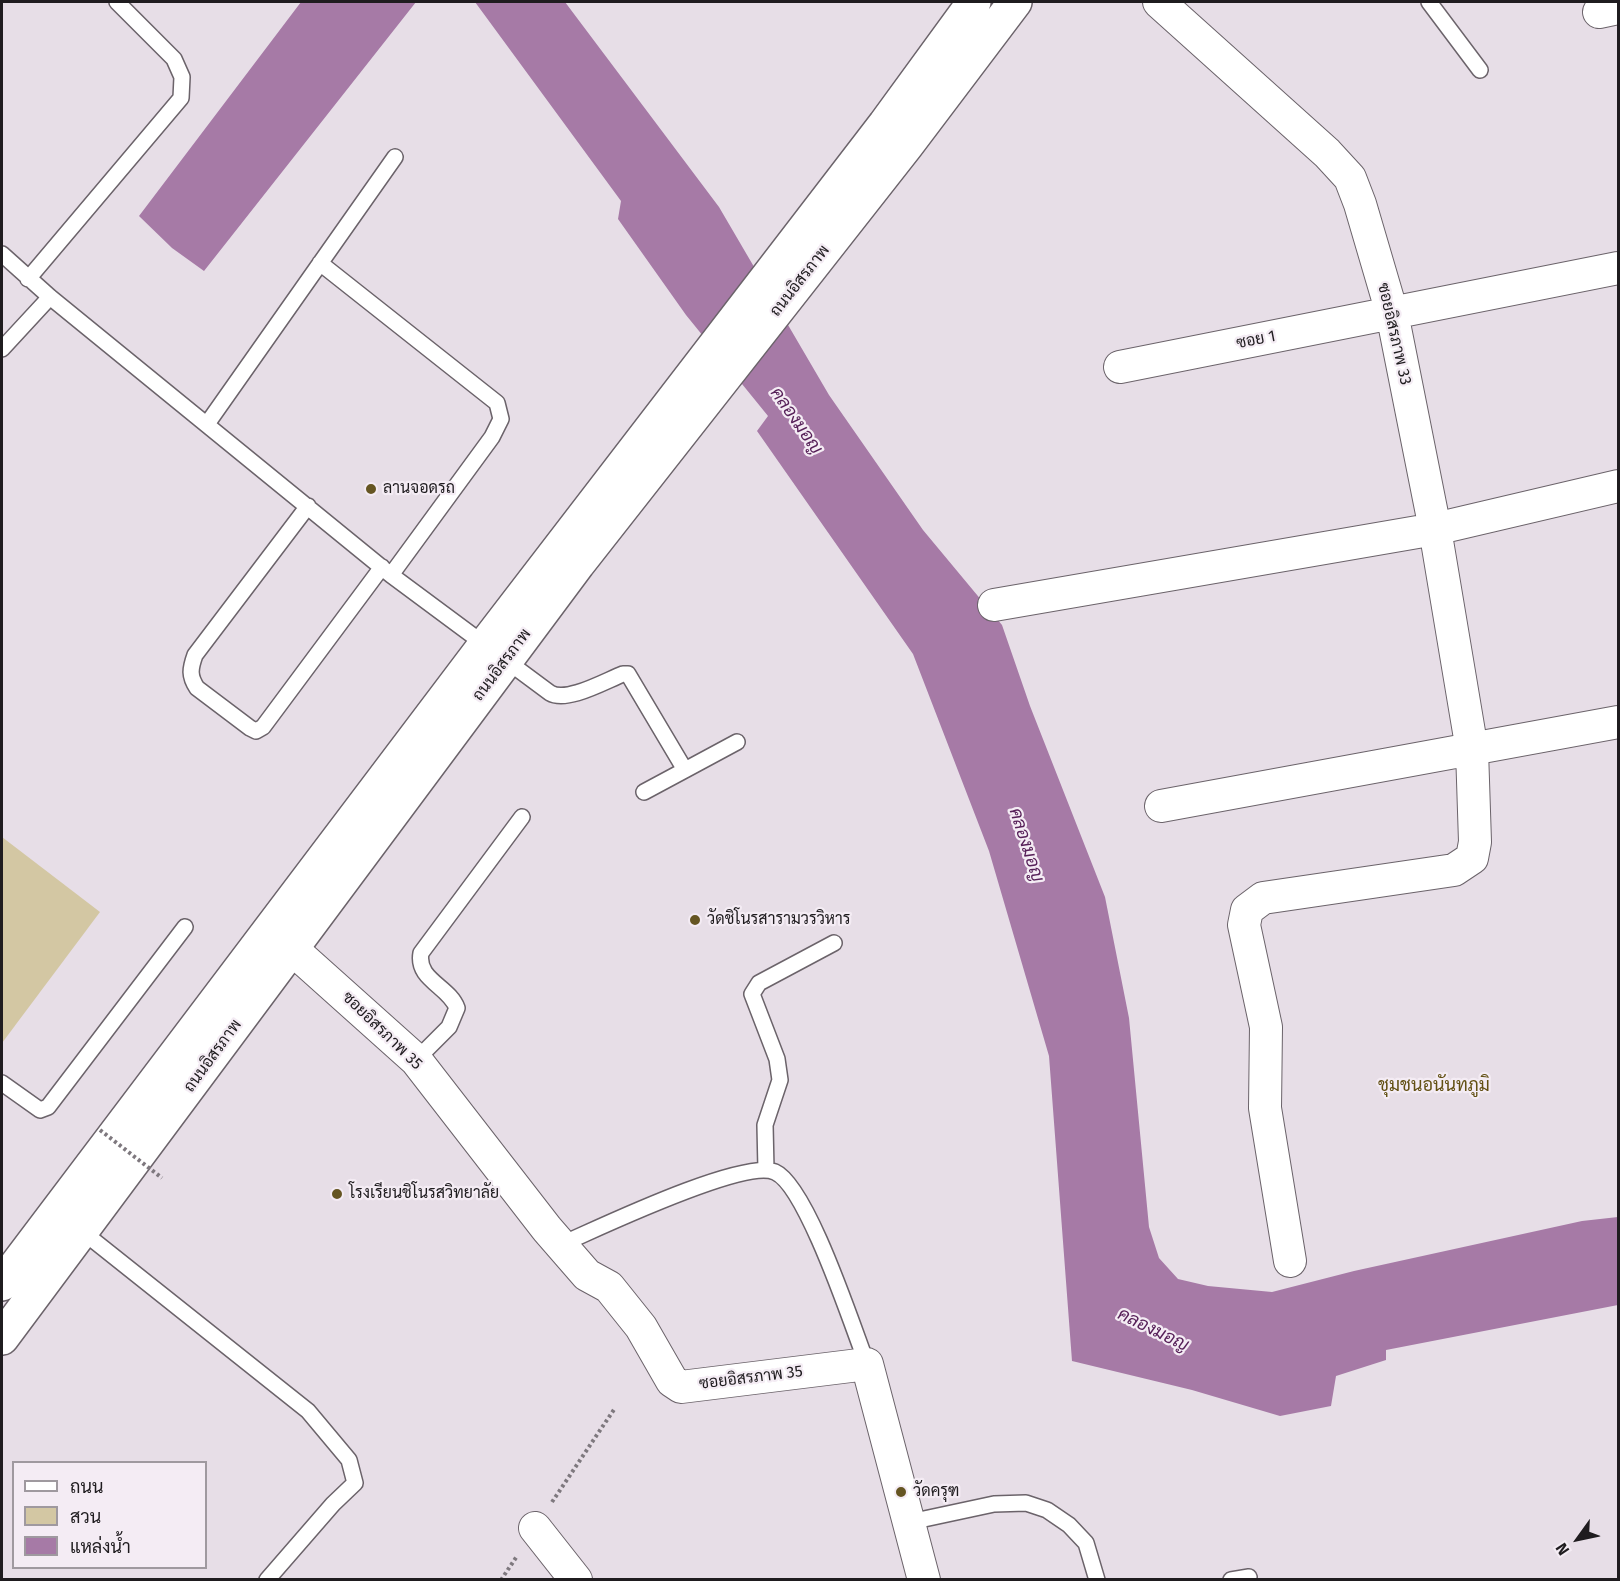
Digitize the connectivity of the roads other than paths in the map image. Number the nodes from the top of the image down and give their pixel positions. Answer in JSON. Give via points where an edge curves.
{"nodes":[{"id":1,"x":117,"y":2,"type":"edge"},
{"id":2,"x":974,"y":2,"type":"edge"},
{"id":3,"x":1015,"y":2,"type":"edge"},
{"id":4,"x":1159,"y":2,"type":"edge"},
{"id":5,"x":1429,"y":2,"type":"edge"},
{"id":6,"x":1480,"y":70,"type":"dead end"},
{"id":7,"x":896,"y":135,"type":"junction"},
{"id":8,"x":395,"y":157,"type":"dead end"},
{"id":9,"x":2,"y":254,"type":"edge"},
{"id":10,"x":320,"y":263,"type":"junction"},
{"id":11,"x":1618,"y":268,"type":"edge"},
{"id":12,"x":28,"y":279,"type":"junction"},
{"id":13,"x":50,"y":297,"type":"junction"},
{"id":14,"x":1392,"y":313,"type":"junction"},
{"id":15,"x":2,"y":349,"type":"edge"},
{"id":16,"x":1120,"y":367,"type":"dead end"},
{"id":17,"x":207,"y":424,"type":"junction"},
{"id":18,"x":1618,"y":486,"type":"edge"},
{"id":19,"x":308,"y":506,"type":"junction"},
{"id":20,"x":1435,"y":529,"type":"junction"},
{"id":21,"x":387,"y":571,"type":"junction"},
{"id":22,"x":994,"y":605,"type":"dead end"},
{"id":23,"x":495,"y":653,"type":"junction"},
{"id":24,"x":1618,"y":722,"type":"edge"},
{"id":25,"x":737,"y":742,"type":"dead end"},
{"id":26,"x":1472,"y":750,"type":"junction"},
{"id":27,"x":685,"y":770,"type":"junction"},
{"id":28,"x":644,"y":792,"type":"dead end"},
{"id":29,"x":1161,"y":806,"type":"dead end"},
{"id":30,"x":522,"y":817,"type":"dead end"},
{"id":31,"x":186,"y":927,"type":"dead end"},
{"id":32,"x":834,"y":942,"type":"dead end"},
{"id":33,"x":292,"y":949,"type":"junction"},
{"id":34,"x":416,"y":1060,"type":"junction"},
{"id":35,"x":2,"y":1083,"type":"edge"},
{"id":36,"x":766,"y":1170,"type":"junction"},
{"id":37,"x":83,"y":1232,"type":"junction"},
{"id":38,"x":557,"y":1239,"type":"junction"},
{"id":39,"x":1290,"y":1261,"type":"dead end"},
{"id":40,"x":2,"y":1284,"type":"edge"},
{"id":41,"x":2,"y":1338,"type":"edge"},
{"id":42,"x":867,"y":1364,"type":"junction"},
{"id":43,"x":910,"y":1522,"type":"junction"},
{"id":44,"x":535,"y":1528,"type":"road end"},
{"id":45,"x":1249,"y":1577,"type":"dead end"},
{"id":46,"x":267,"y":1580,"type":"edge"},
{"id":47,"x":576,"y":1580,"type":"edge"},
{"id":48,"x":924,"y":1580,"type":"edge"},
{"id":49,"x":1097,"y":1580,"type":"edge"},
{"id":50,"x":1231,"y":1580,"type":"edge"}],
"edges":[{"from":1,"to":12,"type":"lane","via":[[174,59],[182,77],[181,98]]},
{"from":2,"to":7,"type":"main road"},
{"from":3,"to":7,"type":"main road","name":"ถนนอิสรภาพ"},
{"from":4,"to":14,"type":"street","name":"ซอยอิสรภาพ 33","via":[[1350,178]]},
{"from":5,"to":6,"type":"lane"},
{"from":7,"to":23,"type":"main road","name":"ถนนอิสรภาพ"},
{"from":8,"to":10,"type":"lane"},
{"from":9,"to":12,"type":"lane"},
{"from":10,"to":17,"type":"lane"},
{"from":10,"to":21,"type":"lane","via":[[497,403],[501,419],[492,437]]},
{"from":11,"to":14,"type":"street","name":"ซอย 1"},
{"from":12,"to":13,"type":"lane"},
{"from":13,"to":15,"type":"lane"},
{"from":13,"to":17,"type":"lane"},
{"from":14,"to":16,"type":"street","name":"ซอย 1"},
{"from":14,"to":20,"type":"street","name":"ซอยอิสรภาพ 33"},
{"from":17,"to":19,"type":"lane"},
{"from":18,"to":20,"type":"street"},
{"from":19,"to":21,"type":"lane"},
{"from":19,"to":21,"type":"lane","via":[[195,655],[191,679],[212,700],[250,728],[263,727]]},
{"from":20,"to":22,"type":"street"},
{"from":20,"to":26,"type":"street","name":"ซอยอิสรภาพ 33"},
{"from":21,"to":23,"type":"lane"},
{"from":23,"to":27,"type":"lane","via":[[556,697],[628,674]]},
{"from":23,"to":33,"type":"main road","name":"ถนนอิสรภาพ"},
{"from":23,"to":40,"type":"main road"},
{"from":24,"to":26,"type":"street"},
{"from":25,"to":27,"type":"lane"},
{"from":26,"to":29,"type":"street"},
{"from":26,"to":39,"type":"street","name":"ซอยอิสรภาพ 33","via":[[1475,842],[1472,858],[1466,865],[1419,876],[1263,898],[1247,910],[1244,925],[1266,1027],[1265,1108]]},
{"from":27,"to":28,"type":"lane"},
{"from":30,"to":34,"type":"lane","via":[[421,952],[423,970],[457,1008],[449,1027]]},
{"from":31,"to":35,"type":"lane","via":[[48,1107],[40,1110]]},
{"from":32,"to":36,"type":"lane","via":[[759,983],[752,994],[777,1059],[780,1080],[765,1125]]},
{"from":33,"to":34,"type":"street","name":"ซอยอิสรภาพ 35"},
{"from":33,"to":37,"type":"main road","name":"ถนนอิสรภาพ"},
{"from":34,"to":38,"type":"street","name":"ซอยอิสรภาพ 35"},
{"from":36,"to":38,"type":"lane","via":[[734,1175],[569,1240]]},
{"from":36,"to":42,"type":"lane","via":[[781,1176],[796,1193]]},
{"from":37,"to":41,"type":"main road","name":"ถนนอิสรภาพ"},
{"from":37,"to":46,"type":"lane","via":[[308,1411],[349,1460],[355,1483]]},
{"from":38,"to":42,"type":"street","name":"ซอยอิสรภาพ 35","via":[[587,1275],[609,1287],[641,1327],[672,1382],[681,1387]]},
{"from":42,"to":43,"type":"street"},
{"from":43,"to":48,"type":"street"},
{"from":43,"to":49,"type":"lane","via":[[994,1504],[1026,1503],[1047,1510],[1086,1543]]},
{"from":44,"to":47,"type":"street"},
{"from":45,"to":50,"type":"lane"}]}
